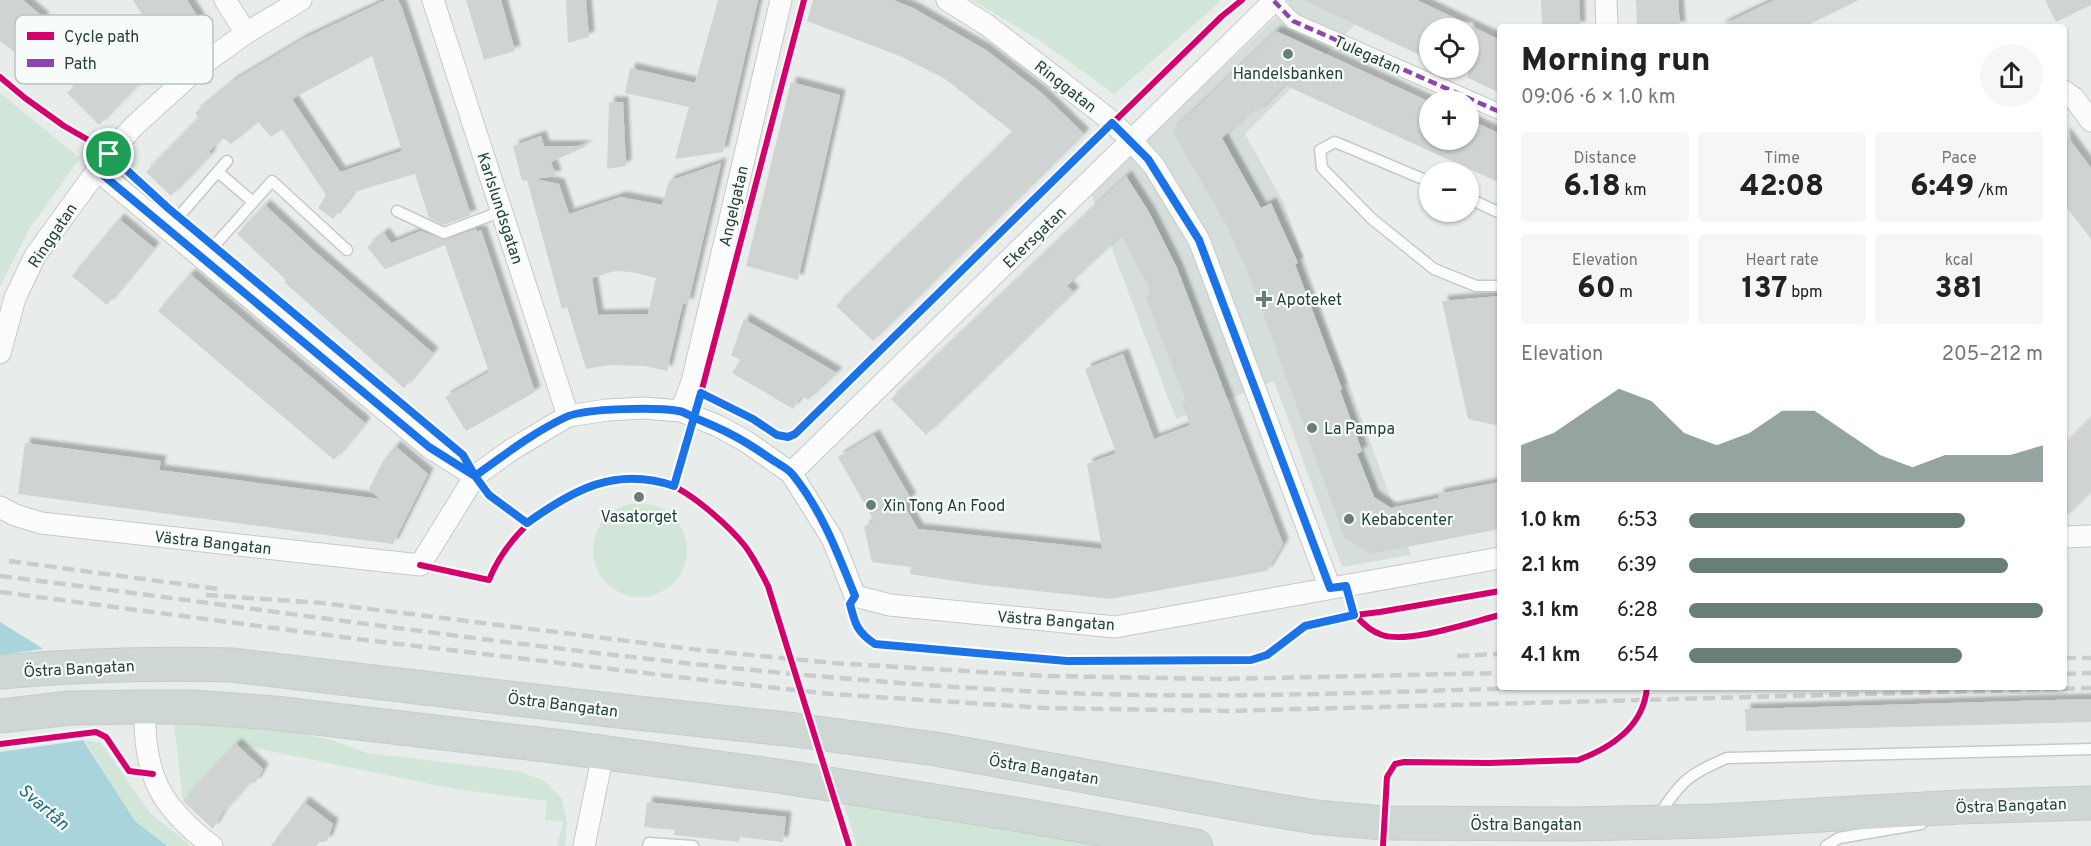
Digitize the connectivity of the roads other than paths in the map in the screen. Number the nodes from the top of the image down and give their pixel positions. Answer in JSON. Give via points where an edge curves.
{"nodes":[{"id":1,"x":225,"y":0,"type":"edge"},
{"id":2,"x":301,"y":0,"type":"edge"},
{"id":3,"x":433,"y":0,"type":"edge"},
{"id":4,"x":781,"y":0,"type":"edge"},
{"id":5,"x":947,"y":0,"type":"edge"},
{"id":6,"x":1274,"y":0,"type":"edge"},
{"id":7,"x":1606,"y":0,"type":"edge"},
{"id":8,"x":1607,"y":24,"type":"edge"},
{"id":9,"x":246,"y":33,"type":"junction"},
{"id":10,"x":213,"y":57,"type":"edge"},
{"id":11,"x":180,"y":84,"type":"edge"},
{"id":12,"x":2067,"y":94,"type":"edge"},
{"id":13,"x":1497,"y":111,"type":"edge"},
{"id":14,"x":2091,"y":121,"type":"edge"},
{"id":15,"x":1131,"y":141,"type":"junction"},
{"id":16,"x":227,"y":161,"type":"dead end"},
{"id":17,"x":97,"y":170,"type":"junction"},
{"id":18,"x":218,"y":171,"type":"junction"},
{"id":19,"x":1419,"y":177,"type":"edge"},
{"id":20,"x":253,"y":201,"type":"junction"},
{"id":21,"x":1479,"y":203,"type":"edge"},
{"id":22,"x":397,"y":211,"type":"dead end"},
{"id":23,"x":502,"y":211,"type":"junction"},
{"id":24,"x":1497,"y":212,"type":"edge"},
{"id":25,"x":168,"y":229,"type":"junction"},
{"id":26,"x":347,"y":250,"type":"dead end"},
{"id":27,"x":204,"y":260,"type":"junction"},
{"id":28,"x":1497,"y":285,"type":"edge"},
{"id":29,"x":0,"y":353,"type":"edge"},
{"id":30,"x":681,"y":411,"type":"junction"},
{"id":31,"x":568,"y":416,"type":"junction"},
{"id":32,"x":792,"y":473,"type":"junction"},
{"id":33,"x":475,"y":476,"type":"junction"},
{"id":34,"x":4,"y":509,"type":"edge"},
{"id":35,"x":2091,"y":536,"type":"edge"},
{"id":36,"x":2067,"y":537,"type":"edge"},
{"id":37,"x":1497,"y":559,"type":"edge"},
{"id":38,"x":1330,"y":588,"type":"junction"},
{"id":39,"x":0,"y":672,"type":"edge"},
{"id":40,"x":145,"y":707,"type":"junction"},
{"id":41,"x":610,"y":710,"type":"junction"},
{"id":42,"x":0,"y":716,"type":"edge"},
{"id":43,"x":2091,"y":749,"type":"edge"},
{"id":44,"x":603,"y":754,"type":"junction"},
{"id":45,"x":2091,"y":803,"type":"edge"},
{"id":46,"x":1929,"y":823,"type":"dead end"},
{"id":47,"x":1654,"y":834,"type":"edge"},
{"id":48,"x":212,"y":846,"type":"edge"},
{"id":49,"x":584,"y":846,"type":"edge"},
{"id":50,"x":648,"y":846,"type":"edge"},
{"id":51,"x":693,"y":846,"type":"edge"},
{"id":52,"x":1196,"y":846,"type":"edge"},
{"id":53,"x":1826,"y":846,"type":"edge"}],
"edges":[{"from":1,"to":9,"type":"street"},
{"from":2,"to":9,"type":"street","name":"Ringgatan"},
{"from":3,"to":23,"type":"street","name":"Karlslundsgatan"},
{"from":4,"to":30,"type":"street","name":"Angelgatan","via":[[692,382]]},
{"from":5,"to":15,"type":"street","name":"Ringgatan","via":[[987,25],[1105,116]]},
{"from":6,"to":13,"type":"street","name":"Tulegatan","via":[[1293,21]]},
{"from":6,"to":15,"type":"street","name":"Ekersgatan"},
{"from":7,"to":8,"type":"street"},
{"from":9,"to":10,"type":"street","name":"Ringgatan"},
{"from":11,"to":17,"type":"street","name":"Ringgatan","via":[[133,127]]},
{"from":12,"to":14,"type":"street"},
{"from":15,"to":32,"type":"street","name":"Ekersgatan"},
{"from":15,"to":38,"type":"street","name":"Ringgatan","via":[[1154,166],[1199,240]]},
{"from":16,"to":18,"type":"lane"},
{"from":17,"to":25,"type":"street"},
{"from":17,"to":29,"type":"street","name":"Ringgatan","via":[[35,255],[15,298]]},
{"from":18,"to":20,"type":"lane"},
{"from":18,"to":25,"type":"lane"},
{"from":19,"to":28,"type":"lane","via":[[1335,142],[1320,150],[1322,168],[1372,219],[1434,269],[1476,286]]},
{"from":20,"to":26,"type":"lane","via":[[272,181]]},
{"from":20,"to":27,"type":"lane"},
{"from":21,"to":24,"type":"lane"},
{"from":22,"to":23,"type":"lane","via":[[444,233]]},
{"from":23,"to":31,"type":"street","name":"Karlslundsgatan"},
{"from":25,"to":27,"type":"street"},
{"from":27,"to":33,"type":"street","via":[[429,447]]},
{"from":30,"to":31,"type":"street","via":[[607,410]]},
{"from":30,"to":32,"type":"street","via":[[738,437]]},
{"from":31,"to":33,"type":"street"},
{"from":32,"to":38,"type":"street","name":"Västra Bangatan","via":[[832,538],[855,596],[869,601],[1115,627]]},
{"from":33,"to":34,"type":"street","name":"Västra Bangatan","via":[[420,566],[41,523]]},
{"from":35,"to":36,"type":"street"},
{"from":37,"to":38,"type":"street","name":"Västra Bangatan"},
{"from":39,"to":41,"type":"main road","name":"Östra Bangatan","via":[[51,667],[232,664]]},
{"from":40,"to":42,"type":"main road","via":[[70,708]]},
{"from":40,"to":44,"type":"main road","via":[[274,713]]},
{"from":40,"to":48,"type":"street","via":[[146,753],[162,797]]},
{"from":41,"to":44,"type":"main road"},
{"from":41,"to":47,"type":"main road","name":"Östra Bangatan","via":[[936,749],[1315,817]]},
{"from":43,"to":47,"type":"lane","via":[[1727,758],[1698,771],[1677,789]]},
{"from":44,"to":49,"type":"street"},
{"from":44,"to":52,"type":"main road","via":[[785,777]]},
{"from":45,"to":47,"type":"main road","name":"Östra Bangatan","via":[[1801,817]]},
{"from":46,"to":53,"type":"lane","via":[[1839,838]]},
{"from":50,"to":51,"type":"lane"}]}
